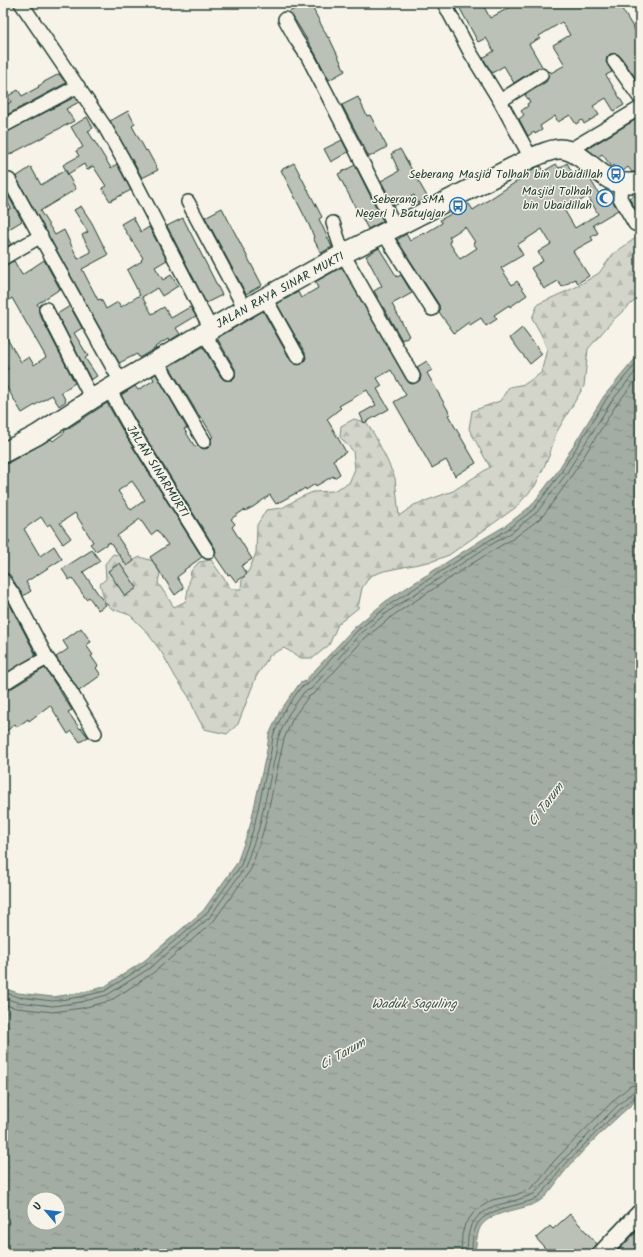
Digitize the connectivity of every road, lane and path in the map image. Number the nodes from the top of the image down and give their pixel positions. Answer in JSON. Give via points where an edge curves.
{"nodes":[{"id":1,"x":21,"y":3,"type":"edge"},
{"id":2,"x":444,"y":3,"type":"edge"},
{"id":3,"x":285,"y":19,"type":"dead end"},
{"id":4,"x":614,"y":60,"type":"dead end"},
{"id":5,"x":542,"y":75,"type":"dead end"},
{"id":6,"x":78,"y":86,"type":"junction"},
{"id":7,"x":640,"y":98,"type":"edge"},
{"id":8,"x":500,"y":101,"type":"junction"},
{"id":9,"x":640,"y":108,"type":"edge"},
{"id":10,"x":3,"y":126,"type":"edge"},
{"id":11,"x":568,"y":151,"type":"junction"},
{"id":12,"x":531,"y":158,"type":"junction"},
{"id":13,"x":9,"y":180,"type":"dead end"},
{"id":14,"x":621,"y":183,"type":"junction"},
{"id":15,"x":640,"y":183,"type":"edge"},
{"id":16,"x":188,"y":202,"type":"dead end"},
{"id":17,"x":333,"y":223,"type":"dead end"},
{"id":18,"x":635,"y":224,"type":"dead end"},
{"id":19,"x":390,"y":231,"type":"junction"},
{"id":20,"x":41,"y":236,"type":"junction"},
{"id":21,"x":343,"y":254,"type":"junction"},
{"id":22,"x":3,"y":258,"type":"edge"},
{"id":23,"x":265,"y":298,"type":"junction"},
{"id":24,"x":46,"y":309,"type":"dead end"},
{"id":25,"x":245,"y":309,"type":"junction"},
{"id":26,"x":432,"y":309,"type":"dead end"},
{"id":27,"x":207,"y":331,"type":"junction"},
{"id":28,"x":298,"y":357,"type":"dead end"},
{"id":29,"x":157,"y":361,"type":"junction"},
{"id":30,"x":228,"y":373,"type":"dead end"},
{"id":31,"x":413,"y":376,"type":"dead end"},
{"id":32,"x":115,"y":385,"type":"junction"},
{"id":33,"x":92,"y":399,"type":"junction"},
{"id":34,"x":204,"y":441,"type":"dead end"},
{"id":35,"x":3,"y":453,"type":"edge"},
{"id":36,"x":208,"y":552,"type":"dead end"},
{"id":37,"x":3,"y":580,"type":"edge"},
{"id":38,"x":47,"y":658,"type":"junction"},
{"id":39,"x":3,"y":684,"type":"edge"},
{"id":40,"x":95,"y":733,"type":"dead end"},
{"id":41,"x":640,"y":1213,"type":"edge"},
{"id":42,"x":601,"y":1254,"type":"edge"}],
"edges":[{"from":1,"to":6,"type":"street"},
{"from":2,"to":8,"type":"street"},
{"from":3,"to":19,"type":"street","via":[[308,57]]},
{"from":4,"to":7,"type":"street"},
{"from":5,"to":8,"type":"street"},
{"from":6,"to":10,"type":"street"},
{"from":6,"to":27,"type":"street","via":[[98,115],[129,170]]},
{"from":8,"to":12,"type":"street"},
{"from":9,"to":11,"type":"street"},
{"from":11,"to":12,"type":"highway","name":"JALAN RAYA SINAR MUKTI","via":[[552,150]]},
{"from":11,"to":14,"type":"highway"},
{"from":12,"to":19,"type":"highway","name":"JALAN RAYA SINAR MUKTI"},
{"from":13,"to":20,"type":"street","name":"JALAN SINARMURTI"},
{"from":14,"to":15,"type":"highway"},
{"from":14,"to":18,"type":"street","via":[[620,198]]},
{"from":16,"to":25,"type":"street"},
{"from":17,"to":21,"type":"street"},
{"from":19,"to":21,"type":"highway","name":"JALAN RAYA SINAR MUKTI"},
{"from":19,"to":26,"type":"street"},
{"from":20,"to":22,"type":"street"},
{"from":20,"to":32,"type":"street","name":"JALAN SINARMURTI"},
{"from":21,"to":23,"type":"highway","name":"JALAN RAYA SINAR MUKTI"},
{"from":21,"to":31,"type":"street"},
{"from":23,"to":25,"type":"highway","name":"JALAN RAYA SINAR MUKTI"},
{"from":23,"to":28,"type":"street"},
{"from":24,"to":33,"type":"street"},
{"from":25,"to":27,"type":"highway","name":"JALAN RAYA SINAR MUKTI"},
{"from":27,"to":29,"type":"highway","name":"JALAN RAYA SINAR MUKTI"},
{"from":27,"to":30,"type":"street"},
{"from":29,"to":32,"type":"highway","name":"JALAN RAYA SINAR MUKTI"},
{"from":29,"to":34,"type":"street"},
{"from":32,"to":33,"type":"highway","name":"JALAN RAYA SINAR MUKTI"},
{"from":32,"to":36,"type":"street","name":"JALAN SINARMURTI","via":[[134,434]]},
{"from":33,"to":35,"type":"highway","name":"JALAN RAYA SINAR MUKTI","via":[[37,435]]},
{"from":37,"to":38,"type":"street","via":[[15,597]]},
{"from":38,"to":39,"type":"street"},
{"from":38,"to":40,"type":"street"},
{"from":41,"to":42,"type":"main road"}]}
